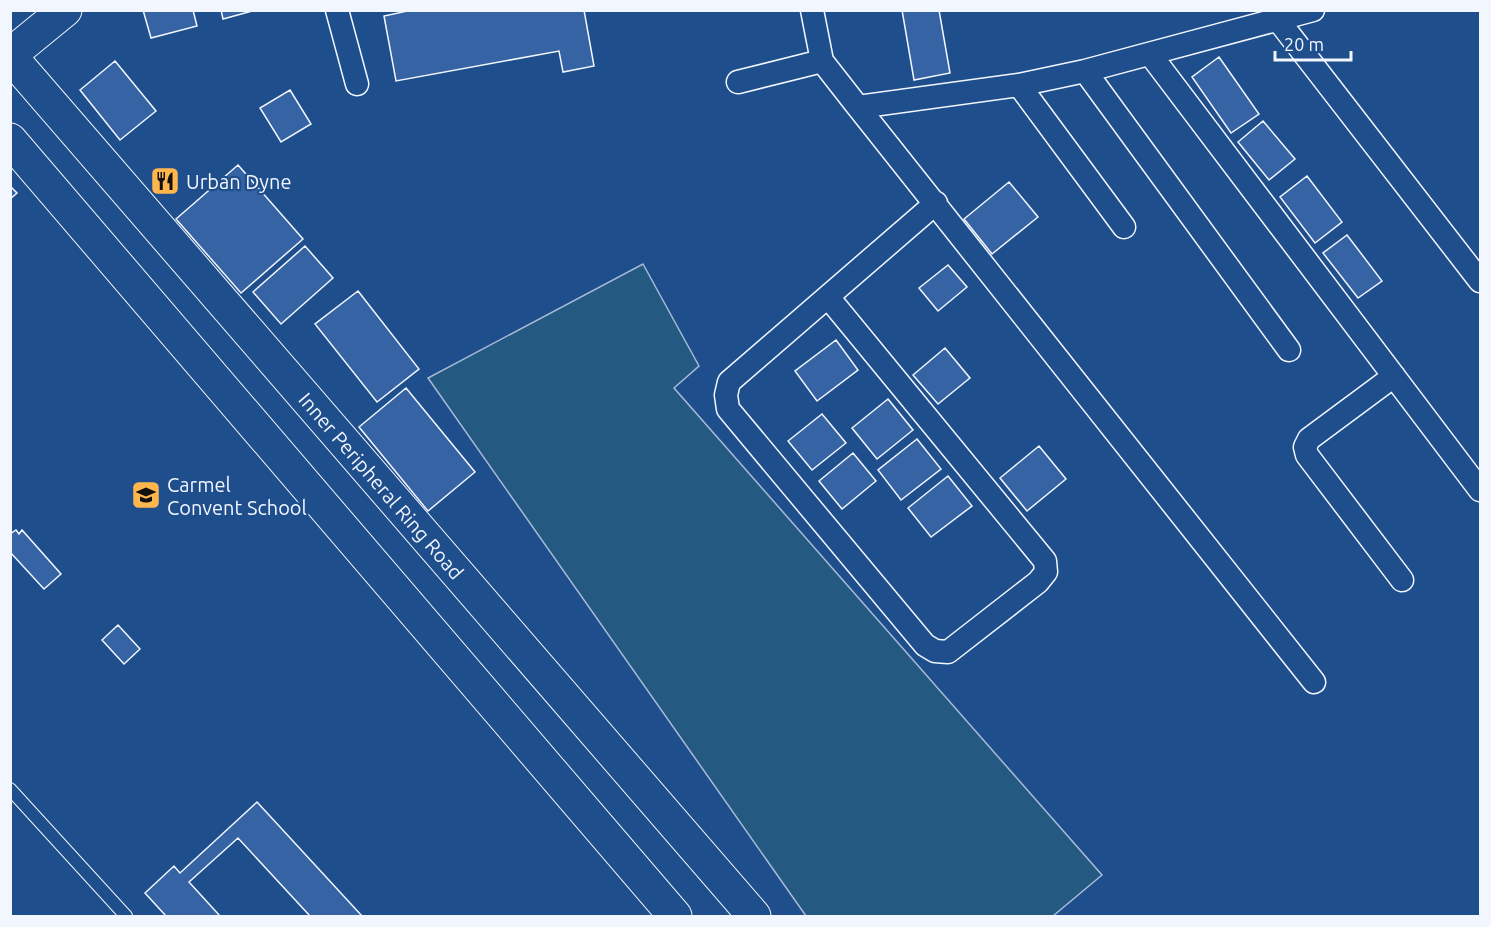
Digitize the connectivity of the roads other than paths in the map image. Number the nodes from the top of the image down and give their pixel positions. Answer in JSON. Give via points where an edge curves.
{"nodes":[{"id":1,"x":65,"y":10,"type":"edge"},
{"id":2,"x":337,"y":10,"type":"edge"},
{"id":3,"x":812,"y":10,"type":"edge"},
{"id":4,"x":1313,"y":10,"type":"edge"},
{"id":5,"x":1278,"y":20,"type":"junction"},
{"id":6,"x":1150,"y":54,"type":"junction"},
{"id":7,"x":10,"y":56,"type":"edge"},
{"id":8,"x":822,"y":61,"type":"junction"},
{"id":9,"x":1085,"y":71,"type":"junction"},
{"id":10,"x":738,"y":82,"type":"dead end"},
{"id":11,"x":357,"y":84,"type":"dead end"},
{"id":12,"x":1019,"y":86,"type":"junction"},
{"id":13,"x":858,"y":107,"type":"junction"},
{"id":14,"x":10,"y":140,"type":"edge"},
{"id":15,"x":936,"y":203,"type":"junction"},
{"id":16,"x":1124,"y":227,"type":"dead end"},
{"id":17,"x":1480,"y":281,"type":"edge"},
{"id":18,"x":828,"y":297,"type":"junction"},
{"id":19,"x":1289,"y":350,"type":"dead end"},
{"id":20,"x":1394,"y":376,"type":"junction"},
{"id":21,"x":1480,"y":490,"type":"edge"},
{"id":22,"x":1402,"y":580,"type":"dead end"},
{"id":23,"x":1314,"y":682,"type":"dead end"},
{"id":24,"x":10,"y":789,"type":"edge"},
{"id":25,"x":126,"y":916,"type":"edge"},
{"id":26,"x":675,"y":916,"type":"edge"},
{"id":27,"x":754,"y":916,"type":"edge"}],
"edges":[{"from":1,"to":7,"type":"main road"},
{"from":2,"to":11,"type":"street"},
{"from":3,"to":8,"type":"street"},
{"from":4,"to":5,"type":"street"},
{"from":5,"to":6,"type":"street"},
{"from":5,"to":17,"type":"street"},
{"from":6,"to":9,"type":"street"},
{"from":6,"to":20,"type":"street"},
{"from":7,"to":27,"type":"main road","name":"Inner Peripheral Ring Road"},
{"from":8,"to":10,"type":"street"},
{"from":8,"to":13,"type":"street"},
{"from":9,"to":12,"type":"street"},
{"from":9,"to":19,"type":"street"},
{"from":12,"to":13,"type":"street"},
{"from":12,"to":16,"type":"street"},
{"from":13,"to":15,"type":"street"},
{"from":14,"to":26,"type":"main road"},
{"from":15,"to":18,"type":"street"},
{"from":15,"to":23,"type":"street"},
{"from":18,"to":18,"type":"street","via":[[1045,561],[1046,572],[1038,582],[948,652],[925,645],[728,409],[729,382]]},
{"from":20,"to":21,"type":"street"},
{"from":20,"to":22,"type":"street","via":[[1308,439],[1305,447],[1307,455]]},
{"from":24,"to":25,"type":"lane"}]}
